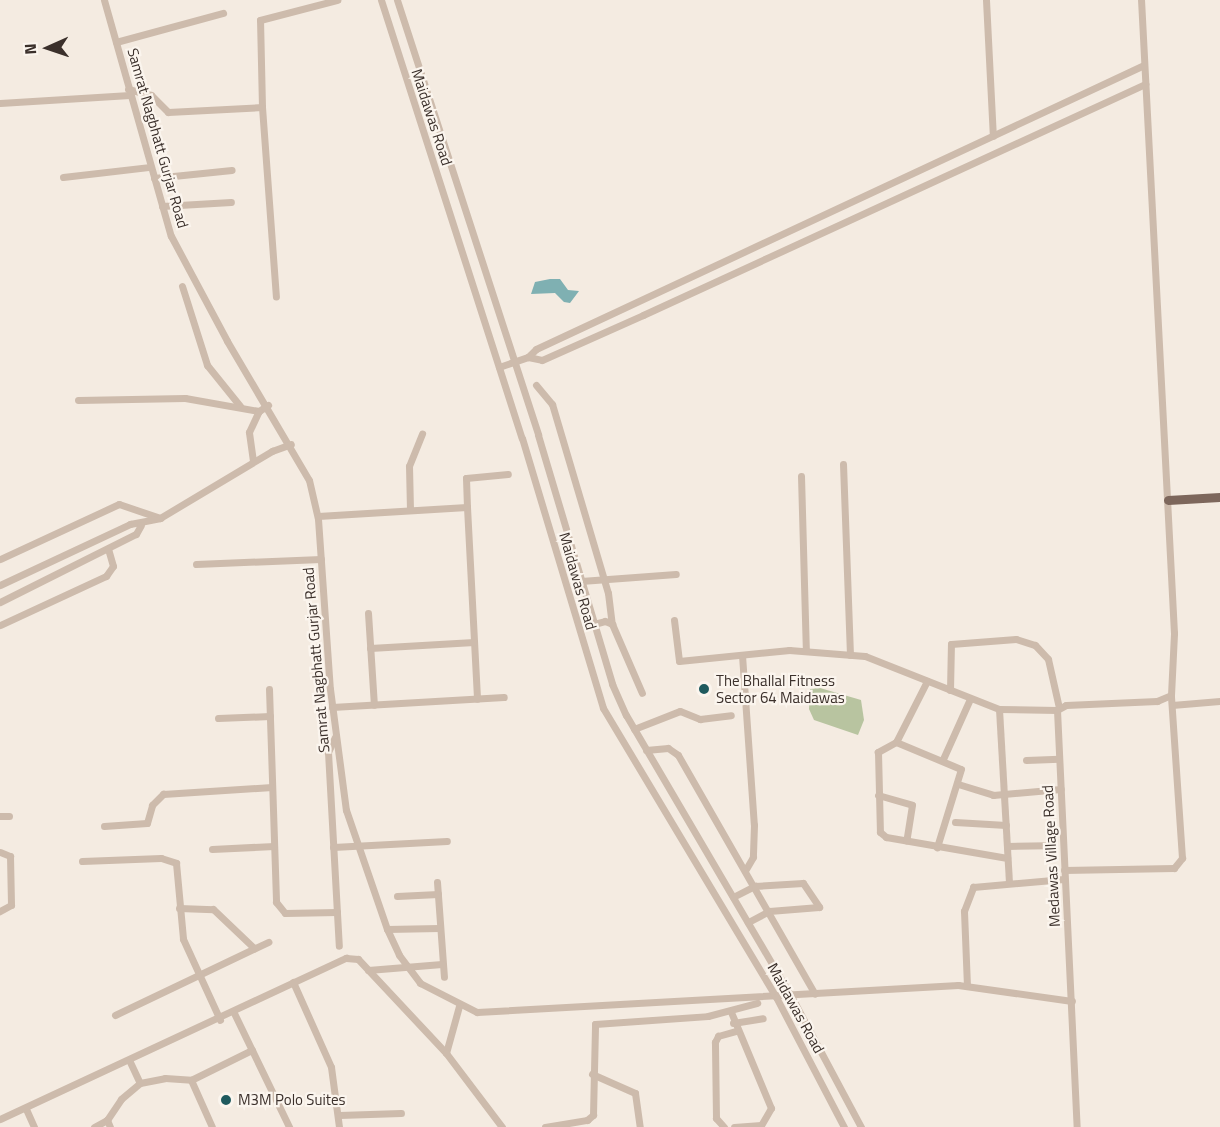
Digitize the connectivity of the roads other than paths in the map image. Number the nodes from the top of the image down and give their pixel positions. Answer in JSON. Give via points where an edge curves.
{"nodes":[{"id":1,"x":104,"y":0,"type":"edge"},
{"id":2,"x":337,"y":0,"type":"edge"},
{"id":3,"x":381,"y":0,"type":"edge"},
{"id":4,"x":397,"y":0,"type":"edge"},
{"id":5,"x":986,"y":0,"type":"edge"},
{"id":6,"x":1141,"y":0,"type":"edge"},
{"id":7,"x":224,"y":13,"type":"dead end"},
{"id":8,"x":116,"y":42,"type":"junction"},
{"id":9,"x":1144,"y":65,"type":"junction"},
{"id":10,"x":1145,"y":84,"type":"junction"},
{"id":11,"x":129,"y":92,"type":"junction"},
{"id":12,"x":0,"y":103,"type":"edge"},
{"id":13,"x":262,"y":107,"type":"junction"},
{"id":14,"x":993,"y":136,"type":"junction"},
{"id":15,"x":150,"y":167,"type":"junction"},
{"id":16,"x":232,"y":170,"type":"dead end"},
{"id":17,"x":63,"y":177,"type":"dead end"},
{"id":18,"x":154,"y":178,"type":"junction"},
{"id":19,"x":231,"y":202,"type":"dead end"},
{"id":20,"x":162,"y":206,"type":"junction"},
{"id":21,"x":183,"y":286,"type":"dead end"},
{"id":22,"x":276,"y":296,"type":"dead end"},
{"id":23,"x":528,"y":357,"type":"junction"},
{"id":24,"x":514,"y":361,"type":"junction"},
{"id":25,"x":499,"y":367,"type":"junction"},
{"id":26,"x":536,"y":385,"type":"dead end"},
{"id":27,"x":78,"y":400,"type":"dead end"},
{"id":28,"x":268,"y":405,"type":"junction"},
{"id":29,"x":240,"y":407,"type":"junction"},
{"id":30,"x":259,"y":411,"type":"junction"},
{"id":31,"x":422,"y":434,"type":"dead end"},
{"id":32,"x":291,"y":444,"type":"junction"},
{"id":33,"x":253,"y":461,"type":"junction"},
{"id":34,"x":843,"y":464,"type":"dead end"},
{"id":35,"x":508,"y":474,"type":"dead end"},
{"id":36,"x":801,"y":476,"type":"dead end"},
{"id":37,"x":1220,"y":497,"type":"edge"},
{"id":38,"x":1168,"y":500,"type":"junction"},
{"id":39,"x":467,"y":507,"type":"junction"},
{"id":40,"x":410,"y":510,"type":"junction"},
{"id":41,"x":318,"y":516,"type":"junction"},
{"id":42,"x":160,"y":518,"type":"junction"},
{"id":43,"x":141,"y":525,"type":"junction"},
{"id":44,"x":108,"y":549,"type":"junction"},
{"id":45,"x":0,"y":559,"type":"edge"},
{"id":46,"x":321,"y":559,"type":"junction"},
{"id":47,"x":196,"y":564,"type":"dead end"},
{"id":48,"x":676,"y":574,"type":"dead end"},
{"id":49,"x":604,"y":580,"type":"junction"},
{"id":50,"x":581,"y":581,"type":"junction"},
{"id":51,"x":0,"y":585,"type":"edge"},
{"id":52,"x":0,"y":602,"type":"edge"},
{"id":53,"x":368,"y":613,"type":"dead end"},
{"id":54,"x":674,"y":620,"type":"dead end"},
{"id":55,"x":594,"y":624,"type":"junction"},
{"id":56,"x":612,"y":624,"type":"junction"},
{"id":57,"x":0,"y":625,"type":"edge"},
{"id":58,"x":474,"y":642,"type":"junction"},
{"id":59,"x":370,"y":648,"type":"junction"},
{"id":60,"x":806,"y":650,"type":"junction"},
{"id":61,"x":742,"y":655,"type":"junction"},
{"id":62,"x":850,"y":655,"type":"junction"},
{"id":63,"x":927,"y":681,"type":"junction"},
{"id":64,"x":269,"y":689,"type":"dead end"},
{"id":65,"x":950,"y":690,"type":"junction"},
{"id":66,"x":642,"y":693,"type":"dead end"},
{"id":67,"x":1171,"y":695,"type":"junction"},
{"id":68,"x":504,"y":697,"type":"dead end"},
{"id":69,"x":477,"y":699,"type":"junction"},
{"id":70,"x":970,"y":699,"type":"junction"},
{"id":71,"x":1220,"y":701,"type":"edge"},
{"id":72,"x":374,"y":705,"type":"junction"},
{"id":73,"x":1173,"y":705,"type":"junction"},
{"id":74,"x":332,"y":707,"type":"junction"},
{"id":75,"x":999,"y":709,"type":"junction"},
{"id":76,"x":1058,"y":709,"type":"junction"},
{"id":77,"x":731,"y":715,"type":"dead end"},
{"id":78,"x":270,"y":716,"type":"junction"},
{"id":79,"x":218,"y":718,"type":"dead end"},
{"id":80,"x":634,"y":729,"type":"junction"},
{"id":81,"x":335,"y":737,"type":"junction"},
{"id":82,"x":896,"y":742,"type":"junction"},
{"id":83,"x":646,"y":750,"type":"junction"},
{"id":84,"x":943,"y":759,"type":"junction"},
{"id":85,"x":1059,"y":759,"type":"junction"},
{"id":86,"x":1026,"y":760,"type":"dead end"},
{"id":87,"x":958,"y":784,"type":"junction"},
{"id":88,"x":272,"y":787,"type":"junction"},
{"id":89,"x":1061,"y":789,"type":"junction"},
{"id":90,"x":878,"y":795,"type":"junction"},
{"id":91,"x":1004,"y":795,"type":"junction"},
{"id":92,"x":0,"y":816,"type":"edge"},
{"id":93,"x":9,"y":816,"type":"dead end"},
{"id":94,"x":956,"y":822,"type":"dead end"},
{"id":95,"x":104,"y":825,"type":"dead end"},
{"id":96,"x":1006,"y":825,"type":"junction"},
{"id":97,"x":447,"y":841,"type":"dead end"},
{"id":98,"x":906,"y":841,"type":"junction"},
{"id":99,"x":1046,"y":845,"type":"dead end"},
{"id":100,"x":274,"y":846,"type":"junction"},
{"id":101,"x":1007,"y":846,"type":"junction"},
{"id":102,"x":333,"y":847,"type":"junction"},
{"id":103,"x":357,"y":847,"type":"junction"},
{"id":104,"x":937,"y":848,"type":"junction"},
{"id":105,"x":212,"y":849,"type":"dead end"},
{"id":106,"x":0,"y":852,"type":"edge"},
{"id":107,"x":1008,"y":858,"type":"junction"},
{"id":108,"x":82,"y":861,"type":"dead end"},
{"id":109,"x":746,"y":869,"type":"junction"},
{"id":110,"x":1064,"y":870,"type":"junction"},
{"id":111,"x":1064,"y":879,"type":"junction"},
{"id":112,"x":437,"y":882,"type":"dead end"},
{"id":113,"x":1009,"y":883,"type":"junction"},
{"id":114,"x":755,"y":886,"type":"junction"},
{"id":115,"x":438,"y":894,"type":"junction"},
{"id":116,"x":397,"y":896,"type":"dead end"},
{"id":117,"x":733,"y":897,"type":"junction"},
{"id":118,"x":179,"y":908,"type":"junction"},
{"id":119,"x":0,"y":911,"type":"edge"},
{"id":120,"x":769,"y":911,"type":"junction"},
{"id":121,"x":337,"y":912,"type":"junction"},
{"id":122,"x":748,"y":922,"type":"junction"},
{"id":123,"x":439,"y":928,"type":"junction"},
{"id":124,"x":387,"y":929,"type":"junction"},
{"id":125,"x":268,"y":942,"type":"dead end"},
{"id":126,"x":339,"y":946,"type":"dead end"},
{"id":127,"x":254,"y":948,"type":"junction"},
{"id":128,"x":442,"y":964,"type":"junction"},
{"id":129,"x":407,"y":966,"type":"junction"},
{"id":130,"x":368,"y":970,"type":"junction"},
{"id":131,"x":199,"y":975,"type":"junction"},
{"id":132,"x":444,"y":977,"type":"dead end"},
{"id":133,"x":293,"y":982,"type":"junction"},
{"id":134,"x":968,"y":986,"type":"junction"},
{"id":135,"x":815,"y":994,"type":"junction"},
{"id":136,"x":791,"y":996,"type":"junction"},
{"id":137,"x":776,"y":997,"type":"junction"},
{"id":138,"x":1072,"y":1001,"type":"junction"},
{"id":139,"x":757,"y":1004,"type":"dead end"},
{"id":140,"x":459,"y":1006,"type":"junction"},
{"id":141,"x":731,"y":1012,"type":"junction"},
{"id":142,"x":234,"y":1013,"type":"junction"},
{"id":143,"x":115,"y":1015,"type":"dead end"},
{"id":144,"x":763,"y":1018,"type":"dead end"},
{"id":145,"x":220,"y":1020,"type":"junction"},
{"id":146,"x":734,"y":1023,"type":"junction"},
{"id":147,"x":736,"y":1031,"type":"junction"},
{"id":148,"x":252,"y":1050,"type":"junction"},
{"id":149,"x":446,"y":1053,"type":"junction"},
{"id":150,"x":130,"y":1062,"type":"junction"},
{"id":151,"x":592,"y":1074,"type":"junction"},
{"id":152,"x":191,"y":1080,"type":"junction"},
{"id":153,"x":140,"y":1083,"type":"junction"},
{"id":154,"x":26,"y":1109,"type":"junction"},
{"id":155,"x":401,"y":1113,"type":"dead end"},
{"id":156,"x":339,"y":1115,"type":"junction"},
{"id":157,"x":0,"y":1119,"type":"edge"},
{"id":158,"x":108,"y":1124,"type":"edge"},
{"id":159,"x":34,"y":1127,"type":"edge"},
{"id":160,"x":94,"y":1127,"type":"edge"},
{"id":161,"x":212,"y":1127,"type":"edge"},
{"id":162,"x":288,"y":1127,"type":"edge"},
{"id":163,"x":339,"y":1127,"type":"edge"},
{"id":164,"x":502,"y":1127,"type":"edge"},
{"id":165,"x":545,"y":1127,"type":"edge"},
{"id":166,"x":640,"y":1127,"type":"edge"},
{"id":167,"x":723,"y":1127,"type":"edge"},
{"id":168,"x":734,"y":1127,"type":"edge"},
{"id":169,"x":844,"y":1127,"type":"edge"},
{"id":170,"x":861,"y":1127,"type":"edge"},
{"id":171,"x":1077,"y":1127,"type":"edge"}],
"edges":[{"from":1,"to":8,"type":"street","name":"Samrat Nagbhatt Gurjar Road"},
{"from":2,"to":13,"type":"street","via":[[260,20]]},
{"from":3,"to":25,"type":"street","name":"Maidawas Road"},
{"from":4,"to":24,"type":"street","name":"Maidawas Road"},
{"from":5,"to":14,"type":"street"},
{"from":6,"to":9,"type":"street"},
{"from":7,"to":8,"type":"street"},
{"from":8,"to":11,"type":"street","name":"Samrat Nagbhatt Gurjar Road"},
{"from":9,"to":10,"type":"street"},
{"from":9,"to":14,"type":"street"},
{"from":10,"to":23,"type":"street","via":[[644,315],[542,360]]},
{"from":10,"to":38,"type":"street"},
{"from":11,"to":12,"type":"street"},
{"from":11,"to":13,"type":"street","via":[[151,95],[168,112]]},
{"from":11,"to":15,"type":"street","name":"Samrat Nagbhatt Gurjar Road"},
{"from":13,"to":22,"type":"street"},
{"from":14,"to":23,"type":"street","via":[[537,349]]},
{"from":15,"to":17,"type":"street"},
{"from":15,"to":18,"type":"street","name":"Samrat Nagbhatt Gurjar Road"},
{"from":16,"to":18,"type":"street"},
{"from":18,"to":20,"type":"street","name":"Samrat Nagbhatt Gurjar Road"},
{"from":19,"to":20,"type":"street"},
{"from":20,"to":28,"type":"street","name":"Samrat Nagbhatt Gurjar Road","via":[[171,236],[222,332]]},
{"from":21,"to":29,"type":"street","via":[[207,365]]},
{"from":23,"to":24,"type":"street"},
{"from":24,"to":25,"type":"street"},
{"from":24,"to":50,"type":"street","name":"Maidawas Road"},
{"from":25,"to":137,"type":"street","name":"Maidawas Road","via":[[603,708]]},
{"from":26,"to":49,"type":"street","via":[[552,404]]},
{"from":27,"to":29,"type":"street","via":[[184,398]]},
{"from":28,"to":30,"type":"street"},
{"from":28,"to":32,"type":"street","name":"Samrat Nagbhatt Gurjar Road"},
{"from":29,"to":30,"type":"street"},
{"from":30,"to":33,"type":"street","via":[[249,432]]},
{"from":31,"to":40,"type":"street","via":[[409,466]]},
{"from":32,"to":33,"type":"street"},
{"from":32,"to":41,"type":"street","name":"Samrat Nagbhatt Gurjar Road","via":[[309,480]]},
{"from":33,"to":42,"type":"street"},
{"from":34,"to":62,"type":"street"},
{"from":35,"to":39,"type":"street","via":[[466,477]]},
{"from":36,"to":60,"type":"street"},
{"from":37,"to":38,"type":"main road"},
{"from":38,"to":67,"type":"street","via":[[1174,633]]},
{"from":39,"to":40,"type":"street"},
{"from":39,"to":58,"type":"street"},
{"from":40,"to":41,"type":"street"},
{"from":41,"to":46,"type":"street","name":"Samrat Nagbhatt Gurjar Road"},
{"from":42,"to":43,"type":"street"},
{"from":42,"to":45,"type":"street","via":[[119,504]]},
{"from":43,"to":44,"type":"street","via":[[136,534]]},
{"from":43,"to":51,"type":"street","via":[[130,524]]},
{"from":44,"to":52,"type":"street"},
{"from":44,"to":57,"type":"street","via":[[113,566],[106,576]]},
{"from":46,"to":47,"type":"street"},
{"from":46,"to":74,"type":"street","name":"Samrat Nagbhatt Gurjar Road"},
{"from":48,"to":49,"type":"street"},
{"from":49,"to":50,"type":"street"},
{"from":49,"to":56,"type":"street"},
{"from":50,"to":55,"type":"street","name":"Maidawas Road"},
{"from":53,"to":59,"type":"street"},
{"from":54,"to":61,"type":"street","via":[[679,662]]},
{"from":55,"to":56,"type":"street"},
{"from":55,"to":80,"type":"street","name":"Maidawas Road","via":[[612,684]]},
{"from":56,"to":66,"type":"street"},
{"from":58,"to":59,"type":"street"},
{"from":58,"to":69,"type":"street"},
{"from":59,"to":72,"type":"street"},
{"from":60,"to":61,"type":"street"},
{"from":60,"to":62,"type":"street"},
{"from":61,"to":109,"type":"street","via":[[754,825],[753,857]]},
{"from":62,"to":63,"type":"street","via":[[878,659]]},
{"from":63,"to":65,"type":"street"},
{"from":63,"to":82,"type":"street"},
{"from":64,"to":78,"type":"street"},
{"from":65,"to":70,"type":"street"},
{"from":65,"to":76,"type":"street","name":"Medawas Village Road","via":[[951,644],[1016,639],[1035,645],[1048,659]]},
{"from":67,"to":73,"type":"street"},
{"from":67,"to":76,"type":"street","via":[[1157,701]]},
{"from":68,"to":69,"type":"street"},
{"from":69,"to":72,"type":"street"},
{"from":70,"to":75,"type":"street"},
{"from":70,"to":84,"type":"street"},
{"from":71,"to":73,"type":"street"},
{"from":72,"to":74,"type":"street"},
{"from":73,"to":110,"type":"street","via":[[1181,862],[1174,868]]},
{"from":74,"to":81,"type":"street","name":"Samrat Nagbhatt Gurjar Road"},
{"from":75,"to":76,"type":"street"},
{"from":75,"to":91,"type":"street"},
{"from":76,"to":85,"type":"street","name":"Medawas Village Road"},
{"from":77,"to":80,"type":"street","via":[[700,719],[680,711]]},
{"from":78,"to":79,"type":"street"},
{"from":78,"to":88,"type":"street"},
{"from":80,"to":83,"type":"street","name":"Maidawas Road"},
{"from":81,"to":102,"type":"street","via":[[328,752]]},
{"from":81,"to":103,"type":"street","name":"Samrat Nagbhatt Gurjar Road","via":[[346,810]]},
{"from":82,"to":84,"type":"street"},
{"from":82,"to":90,"type":"street","via":[[878,752]]},
{"from":83,"to":109,"type":"street","via":[[664,747],[674,751]]},
{"from":83,"to":117,"type":"street","name":"Maidawas Road"},
{"from":84,"to":87,"type":"street","via":[[961,769]]},
{"from":85,"to":86,"type":"street"},
{"from":85,"to":89,"type":"street","name":"Medawas Village Road"},
{"from":87,"to":91,"type":"street","via":[[972,791]]},
{"from":87,"to":104,"type":"street"},
{"from":88,"to":95,"type":"street","via":[[163,794],[152,805],[147,823]]},
{"from":88,"to":100,"type":"street"},
{"from":89,"to":91,"type":"street"},
{"from":89,"to":110,"type":"street","name":"Medawas Village Road"},
{"from":90,"to":98,"type":"street","via":[[882,836]]},
{"from":90,"to":98,"type":"street","via":[[912,806]]},
{"from":91,"to":96,"type":"street"},
{"from":92,"to":93,"type":"street"},
{"from":94,"to":96,"type":"street"},
{"from":96,"to":101,"type":"street"},
{"from":97,"to":103,"type":"street"},
{"from":98,"to":104,"type":"street"},
{"from":99,"to":101,"type":"street"},
{"from":100,"to":105,"type":"street"},
{"from":100,"to":121,"type":"street","via":[[276,902],[282,912]]},
{"from":101,"to":107,"type":"street"},
{"from":102,"to":103,"type":"street"},
{"from":102,"to":121,"type":"street"},
{"from":103,"to":124,"type":"street","name":"Samrat Nagbhatt Gurjar Road"},
{"from":104,"to":107,"type":"street"},
{"from":106,"to":119,"type":"street","via":[[10,856],[11,905]]},
{"from":107,"to":113,"type":"street"},
{"from":108,"to":118,"type":"street","via":[[172,860],[178,867]]},
{"from":109,"to":114,"type":"street"},
{"from":110,"to":111,"type":"street","name":"Medawas Village Road"},
{"from":111,"to":113,"type":"street"},
{"from":111,"to":138,"type":"street","name":"Medawas Village Road"},
{"from":112,"to":115,"type":"street"},
{"from":113,"to":134,"type":"street","via":[[973,887],[969,896],[964,911]]},
{"from":114,"to":117,"type":"street"},
{"from":114,"to":120,"type":"street"},
{"from":114,"to":120,"type":"street","via":[[803,883],[819,907]]},
{"from":115,"to":116,"type":"street"},
{"from":115,"to":123,"type":"street"},
{"from":117,"to":122,"type":"street","name":"Maidawas Road"},
{"from":118,"to":127,"type":"street","via":[[213,909]]},
{"from":118,"to":131,"type":"street","via":[[183,939]]},
{"from":120,"to":122,"type":"street"},
{"from":120,"to":135,"type":"street"},
{"from":121,"to":126,"type":"street"},
{"from":122,"to":136,"type":"street","name":"Maidawas Road"},
{"from":123,"to":124,"type":"street"},
{"from":123,"to":128,"type":"street"},
{"from":124,"to":129,"type":"street","name":"Samrat Nagbhatt Gurjar Road"},
{"from":125,"to":127,"type":"street"},
{"from":127,"to":131,"type":"street"},
{"from":128,"to":129,"type":"street"},
{"from":128,"to":132,"type":"street"},
{"from":129,"to":130,"type":"street"},
{"from":129,"to":140,"type":"street","name":"Samrat Nagbhatt Gurjar Road","via":[[420,983]]},
{"from":130,"to":133,"type":"street","via":[[357,959],[346,958]]},
{"from":130,"to":149,"type":"street"},
{"from":131,"to":143,"type":"street"},
{"from":131,"to":145,"type":"street"},
{"from":133,"to":142,"type":"street"},
{"from":133,"to":156,"type":"street","via":[[331,1067]]},
{"from":134,"to":135,"type":"street","name":"Samrat Nagbhatt Gurjar Road"},
{"from":134,"to":138,"type":"street","name":"Samrat Nagbhatt Gurjar Road"},
{"from":135,"to":136,"type":"street","name":"Samrat Nagbhatt Gurjar Road"},
{"from":136,"to":137,"type":"street","name":"Samrat Nagbhatt Gurjar Road"},
{"from":136,"to":170,"type":"street","name":"Maidawas Road"},
{"from":137,"to":140,"type":"street","name":"Samrat Nagbhatt Gurjar Road","via":[[477,1012]]},
{"from":137,"to":169,"type":"street","name":"Maidawas Road"},
{"from":138,"to":171,"type":"street","name":"Medawas Village Road"},
{"from":139,"to":141,"type":"street"},
{"from":140,"to":149,"type":"street"},
{"from":141,"to":146,"type":"street"},
{"from":141,"to":151,"type":"street","via":[[597,1023],[592,1035]]},
{"from":142,"to":145,"type":"street"},
{"from":142,"to":148,"type":"street"},
{"from":144,"to":146,"type":"street"},
{"from":145,"to":150,"type":"street"},
{"from":146,"to":147,"type":"street"},
{"from":147,"to":167,"type":"street","via":[[718,1036],[715,1042],[716,1118]]},
{"from":147,"to":168,"type":"street","via":[[745,1042],[771,1108],[761,1125]]},
{"from":148,"to":152,"type":"street"},
{"from":148,"to":162,"type":"street"},
{"from":149,"to":164,"type":"street"},
{"from":150,"to":153,"type":"street"},
{"from":150,"to":154,"type":"street"},
{"from":151,"to":165,"type":"street","via":[[591,1118]]},
{"from":151,"to":166,"type":"street","via":[[634,1093]]},
{"from":152,"to":153,"type":"street","via":[[165,1078]]},
{"from":152,"to":161,"type":"street"},
{"from":153,"to":158,"type":"street","via":[[121,1099]]},
{"from":154,"to":157,"type":"street"},
{"from":154,"to":159,"type":"street"},
{"from":155,"to":156,"type":"street"},
{"from":156,"to":163,"type":"street"},
{"from":158,"to":160,"type":"street"}]}
